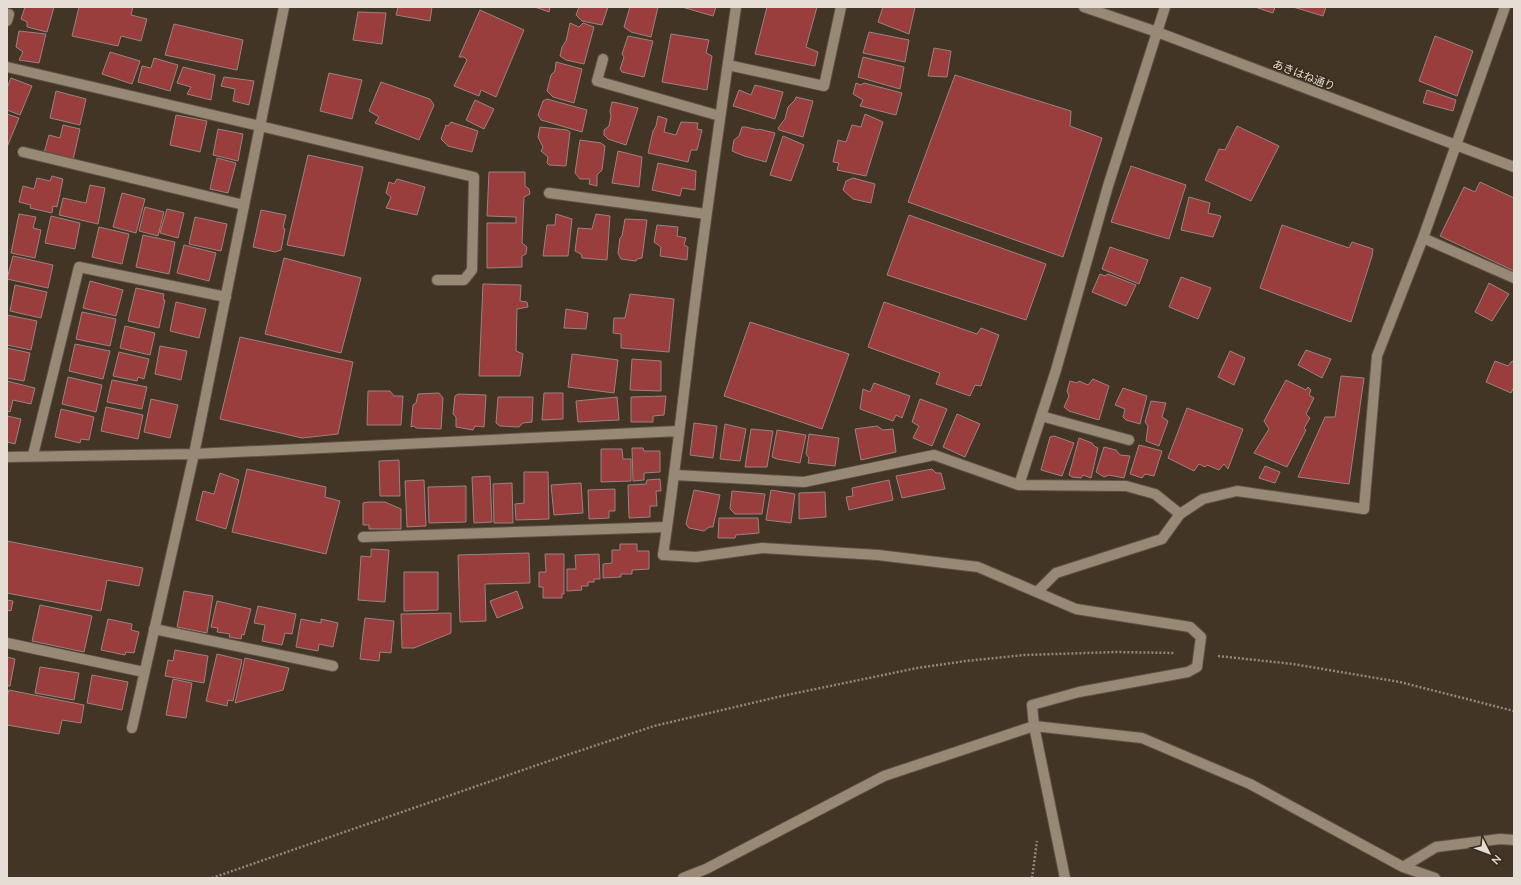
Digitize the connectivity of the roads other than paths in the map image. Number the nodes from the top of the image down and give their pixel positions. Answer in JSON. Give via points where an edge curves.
{"nodes":[{"id":1,"x":284,"y":7,"type":"edge"},
{"id":2,"x":736,"y":7,"type":"edge"},
{"id":3,"x":841,"y":7,"type":"edge"},
{"id":4,"x":1084,"y":7,"type":"edge"},
{"id":5,"x":1165,"y":7,"type":"edge"},
{"id":6,"x":1506,"y":7,"type":"edge"},
{"id":7,"x":1157,"y":32,"type":"junction"},
{"id":8,"x":603,"y":59,"type":"dead end"},
{"id":9,"x":728,"y":65,"type":"junction"},
{"id":10,"x":7,"y":67,"type":"edge"},
{"id":11,"x":720,"y":116,"type":"junction"},
{"id":12,"x":260,"y":126,"type":"junction"},
{"id":13,"x":1456,"y":145,"type":"junction"},
{"id":14,"x":23,"y":152,"type":"dead end"},
{"id":15,"x":1514,"y":167,"type":"edge"},
{"id":16,"x":549,"y":193,"type":"dead end"},
{"id":17,"x":244,"y":205,"type":"junction"},
{"id":18,"x":706,"y":214,"type":"junction"},
{"id":19,"x":1423,"y":238,"type":"junction"},
{"id":20,"x":1514,"y":278,"type":"edge"},
{"id":21,"x":437,"y":280,"type":"dead end"},
{"id":22,"x":226,"y":297,"type":"junction"},
{"id":23,"x":1041,"y":416,"type":"junction"},
{"id":24,"x":679,"y":431,"type":"junction"},
{"id":25,"x":1129,"y":440,"type":"dead end"},
{"id":26,"x":194,"y":454,"type":"junction"},
{"id":27,"x":33,"y":455,"type":"junction"},
{"id":28,"x":7,"y":456,"type":"edge"},
{"id":29,"x":675,"y":474,"type":"junction"},
{"id":30,"x":1019,"y":485,"type":"junction"},
{"id":31,"x":1180,"y":514,"type":"junction"},
{"id":32,"x":667,"y":527,"type":"junction"},
{"id":33,"x":363,"y":537,"type":"dead end"},
{"id":34,"x":1037,"y":592,"type":"junction"},
{"id":35,"x":154,"y":629,"type":"junction"},
{"id":36,"x":7,"y":643,"type":"edge"},
{"id":37,"x":333,"y":666,"type":"dead end"},
{"id":38,"x":144,"y":672,"type":"junction"},
{"id":39,"x":1034,"y":726,"type":"junction"},
{"id":40,"x":132,"y":728,"type":"dead end"},
{"id":41,"x":1514,"y":840,"type":"edge"},
{"id":42,"x":1402,"y":867,"type":"junction"},
{"id":43,"x":683,"y":878,"type":"edge"},
{"id":44,"x":1065,"y":878,"type":"edge"},
{"id":45,"x":1435,"y":878,"type":"edge"}],
"edges":[{"from":1,"to":12,"type":"street"},
{"from":2,"to":9,"type":"street"},
{"from":3,"to":9,"type":"street","via":[[824,86]]},
{"from":4,"to":7,"type":"street","name":"あきはね通り"},
{"from":5,"to":7,"type":"street"},
{"from":6,"to":13,"type":"street"},
{"from":7,"to":13,"type":"street","name":"あきはね通り"},
{"from":7,"to":23,"type":"street","via":[[1108,186]]},
{"from":8,"to":11,"type":"street","via":[[597,81]]},
{"from":9,"to":11,"type":"street"},
{"from":10,"to":12,"type":"street"},
{"from":11,"to":18,"type":"street"},
{"from":12,"to":17,"type":"street"},
{"from":12,"to":21,"type":"street","via":[[474,178],[472,270],[464,280]]},
{"from":13,"to":15,"type":"street","name":"あきはね通り"},
{"from":13,"to":19,"type":"street"},
{"from":14,"to":17,"type":"street"},
{"from":16,"to":18,"type":"street"},
{"from":17,"to":22,"type":"street"},
{"from":18,"to":24,"type":"street"},
{"from":19,"to":20,"type":"street"},
{"from":19,"to":31,"type":"street","via":[[1377,356],[1364,508],[1238,491],[1203,499]]},
{"from":22,"to":26,"type":"street"},
{"from":22,"to":27,"type":"street","via":[[79,267]]},
{"from":23,"to":25,"type":"street"},
{"from":23,"to":30,"type":"street"},
{"from":24,"to":26,"type":"street"},
{"from":24,"to":29,"type":"street"},
{"from":26,"to":27,"type":"street"},
{"from":26,"to":35,"type":"street"},
{"from":27,"to":28,"type":"street"},
{"from":29,"to":30,"type":"street","via":[[804,482],[934,455]]},
{"from":29,"to":32,"type":"street"},
{"from":30,"to":31,"type":"street","via":[[1126,486],[1154,494]]},
{"from":31,"to":34,"type":"street","via":[[1162,539],[1056,573]]},
{"from":32,"to":33,"type":"street"},
{"from":32,"to":34,"type":"street","via":[[663,554],[696,557],[762,548],[878,555],[978,567]]},
{"from":34,"to":39,"type":"street","via":[[1076,609],[1190,627],[1201,637],[1197,667],[1188,672],[1080,692],[1032,705]]},
{"from":35,"to":37,"type":"street"},
{"from":35,"to":38,"type":"street"},
{"from":36,"to":38,"type":"street"},
{"from":38,"to":40,"type":"street"},
{"from":39,"to":42,"type":"street","via":[[1142,738],[1250,784]]},
{"from":39,"to":43,"type":"street","via":[[884,776],[706,869]]},
{"from":39,"to":44,"type":"street"},
{"from":41,"to":42,"type":"street","via":[[1500,839],[1436,847]]},
{"from":42,"to":45,"type":"street"}]}
